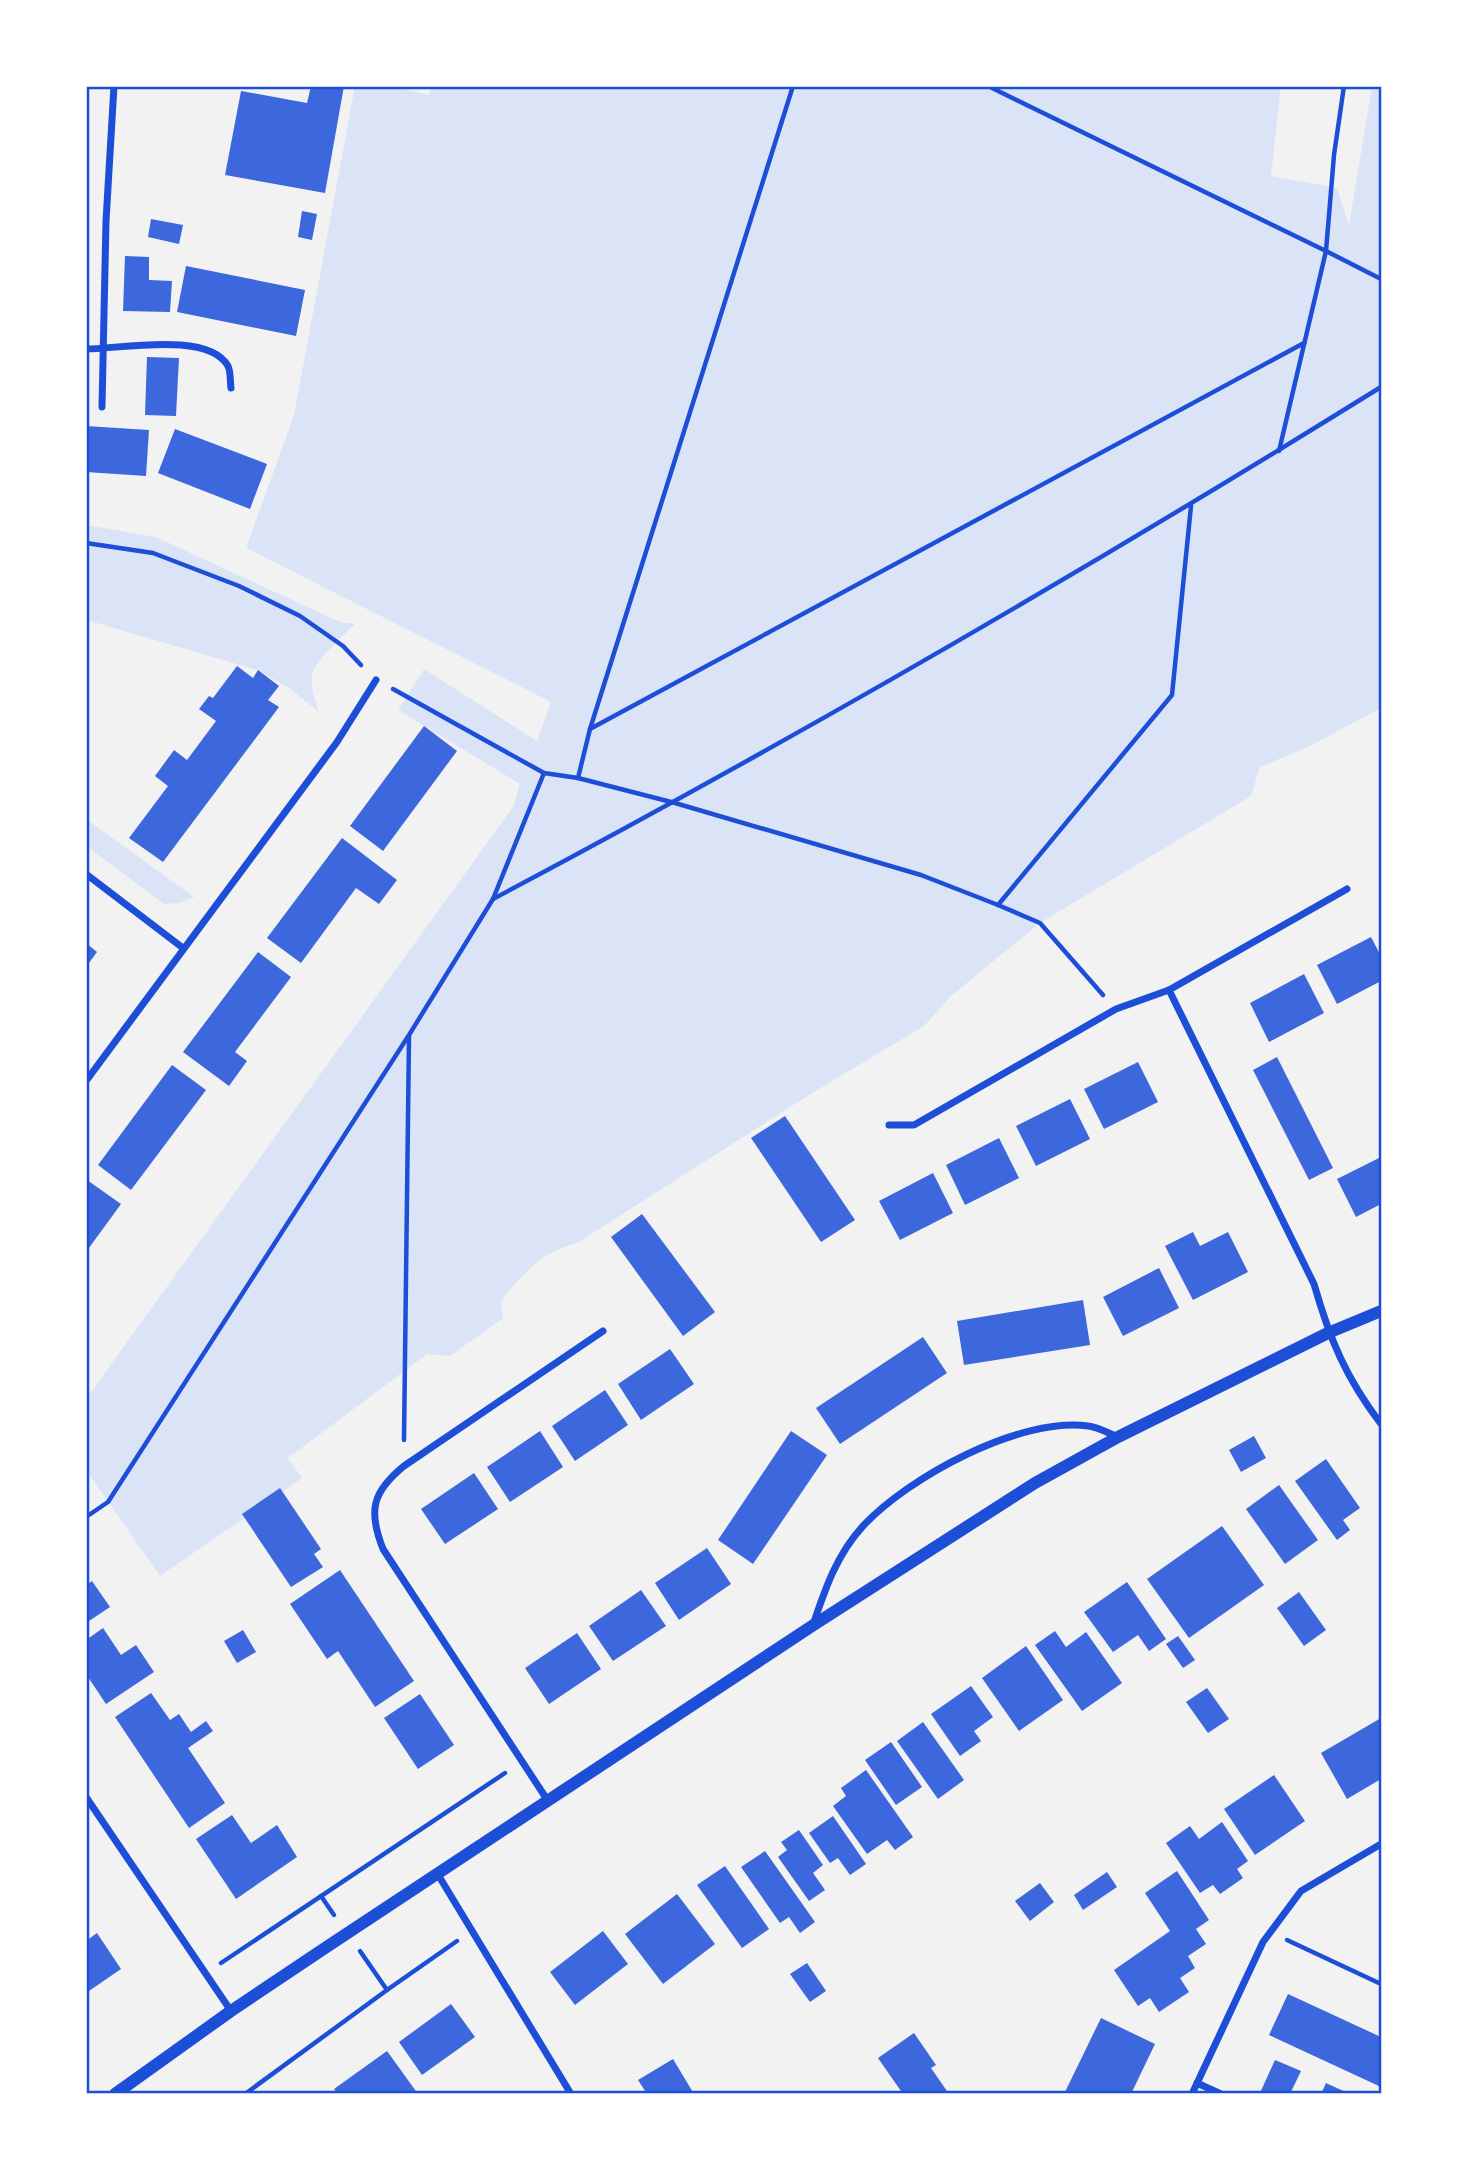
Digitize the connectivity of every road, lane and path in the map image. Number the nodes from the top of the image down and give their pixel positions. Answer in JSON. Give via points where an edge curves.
{"nodes":[{"id":1,"x":114,"y":86,"type":"edge"},
{"id":2,"x":793,"y":86,"type":"edge"},
{"id":3,"x":988,"y":86,"type":"edge"},
{"id":4,"x":1344,"y":86,"type":"edge"},
{"id":5,"x":1326,"y":251,"type":"junction"},
{"id":6,"x":1381,"y":279,"type":"edge"},
{"id":7,"x":1304,"y":344,"type":"junction"},
{"id":8,"x":86,"y":349,"type":"edge"},
{"id":9,"x":104,"y":349,"type":"junction"},
{"id":10,"x":1381,"y":387,"type":"edge"},
{"id":11,"x":231,"y":388,"type":"dead end"},
{"id":12,"x":102,"y":407,"type":"dead end"},
{"id":13,"x":1279,"y":451,"type":"junction"},
{"id":14,"x":1191,"y":506,"type":"junction"},
{"id":15,"x":86,"y":543,"type":"edge"},
{"id":16,"x":376,"y":680,"type":"junction"},
{"id":17,"x":590,"y":729,"type":"junction"},
{"id":18,"x":544,"y":773,"type":"junction"},
{"id":19,"x":578,"y":778,"type":"junction"},
{"id":20,"x":675,"y":803,"type":"junction"},
{"id":21,"x":86,"y":874,"type":"edge"},
{"id":22,"x":1347,"y":888,"type":"dead end"},
{"id":23,"x":493,"y":899,"type":"junction"},
{"id":24,"x":998,"y":905,"type":"junction"},
{"id":25,"x":183,"y":948,"type":"junction"},
{"id":26,"x":1169,"y":990,"type":"junction"},
{"id":27,"x":1115,"y":1009,"type":"junction"},
{"id":28,"x":409,"y":1035,"type":"junction"},
{"id":29,"x":86,"y":1081,"type":"edge"},
{"id":30,"x":889,"y":1125,"type":"dead end"},
{"id":31,"x":1381,"y":1311,"type":"edge"},
{"id":32,"x":603,"y":1331,"type":"dead end"},
{"id":33,"x":1328,"y":1333,"type":"junction"},
{"id":34,"x":1381,"y":1424,"type":"edge"},
{"id":35,"x":1118,"y":1437,"type":"junction"},
{"id":36,"x":404,"y":1466,"type":"junction"},
{"id":37,"x":86,"y":1517,"type":"edge"},
{"id":38,"x":812,"y":1626,"type":"junction"},
{"id":39,"x":522,"y":1762,"type":"junction"},
{"id":40,"x":86,"y":1797,"type":"edge"},
{"id":41,"x":548,"y":1801,"type":"junction"},
{"id":42,"x":1381,"y":1844,"type":"edge"},
{"id":43,"x":437,"y":1873,"type":"junction"},
{"id":44,"x":472,"y":1931,"type":"junction"},
{"id":45,"x":1270,"y":1933,"type":"junction"},
{"id":46,"x":206,"y":1973,"type":"junction"},
{"id":47,"x":1381,"y":1983,"type":"edge"},
{"id":48,"x":231,"y":2011,"type":"junction"},
{"id":49,"x":1197,"y":2083,"type":"junction"},
{"id":50,"x":115,"y":2094,"type":"edge"},
{"id":51,"x":245,"y":2094,"type":"edge"},
{"id":52,"x":571,"y":2094,"type":"edge"},
{"id":53,"x":1192,"y":2094,"type":"edge"},
{"id":54,"x":1221,"y":2094,"type":"edge"}],
"edges":[{"from":1,"to":9,"type":"street"},
{"from":2,"to":17,"type":"path"},
{"from":3,"to":5,"type":"path"},
{"from":4,"to":5,"type":"path"},
{"from":5,"to":6,"type":"path"},
{"from":5,"to":7,"type":"path"},
{"from":7,"to":13,"type":"path"},
{"from":7,"to":17,"type":"path"},
{"from":8,"to":9,"type":"street"},
{"from":9,"to":11,"type":"street","via":[[160,344],[214,352],[229,367]]},
{"from":9,"to":12,"type":"street"},
{"from":10,"to":13,"type":"path"},
{"from":13,"to":14,"type":"path"},
{"from":14,"to":20,"type":"path"},
{"from":14,"to":24,"type":"path","via":[[1172,695]]},
{"from":15,"to":16,"type":"path","via":[[153,553],[239,586],[300,616],[343,646]]},
{"from":16,"to":18,"type":"path"},
{"from":16,"to":25,"type":"street","via":[[337,742]]},
{"from":17,"to":19,"type":"path"},
{"from":18,"to":19,"type":"path"},
{"from":18,"to":23,"type":"path"},
{"from":19,"to":20,"type":"path"},
{"from":20,"to":23,"type":"path"},
{"from":20,"to":24,"type":"path","via":[[921,875]]},
{"from":21,"to":25,"type":"street"},
{"from":22,"to":26,"type":"street"},
{"from":23,"to":28,"type":"path"},
{"from":24,"to":27,"type":"path","via":[[1040,923]]},
{"from":25,"to":29,"type":"street"},
{"from":26,"to":27,"type":"street"},
{"from":26,"to":33,"type":"street","via":[[1314,1284]]},
{"from":27,"to":30,"type":"street","via":[[914,1125]]},
{"from":28,"to":36,"type":"path"},
{"from":28,"to":37,"type":"path","via":[[108,1502]]},
{"from":31,"to":33,"type":"street"},
{"from":32,"to":36,"type":"street"},
{"from":33,"to":34,"type":"street","via":[[1348,1375]]},
{"from":33,"to":35,"type":"street"},
{"from":35,"to":38,"type":"street","via":[[1035,1483]]},
{"from":35,"to":38,"type":"street","via":[[1091,1426],[1051,1426],[969,1452],[934,1472],[863,1525],[831,1573]]},
{"from":36,"to":39,"type":"street","via":[[386,1480],[378,1495],[376,1530],[383,1549]]},
{"from":38,"to":41,"type":"street"},
{"from":39,"to":41,"type":"street"},
{"from":39,"to":46,"type":"path"},
{"from":40,"to":46,"type":"street"},
{"from":41,"to":43,"type":"street"},
{"from":42,"to":45,"type":"street","via":[[1301,1891]]},
{"from":43,"to":44,"type":"street"},
{"from":43,"to":48,"type":"street"},
{"from":44,"to":51,"type":"path"},
{"from":44,"to":52,"type":"street"},
{"from":45,"to":47,"type":"path"},
{"from":45,"to":49,"type":"street"},
{"from":46,"to":48,"type":"street"},
{"from":48,"to":50,"type":"street"},
{"from":49,"to":53,"type":"street"},
{"from":49,"to":54,"type":"street"}]}
